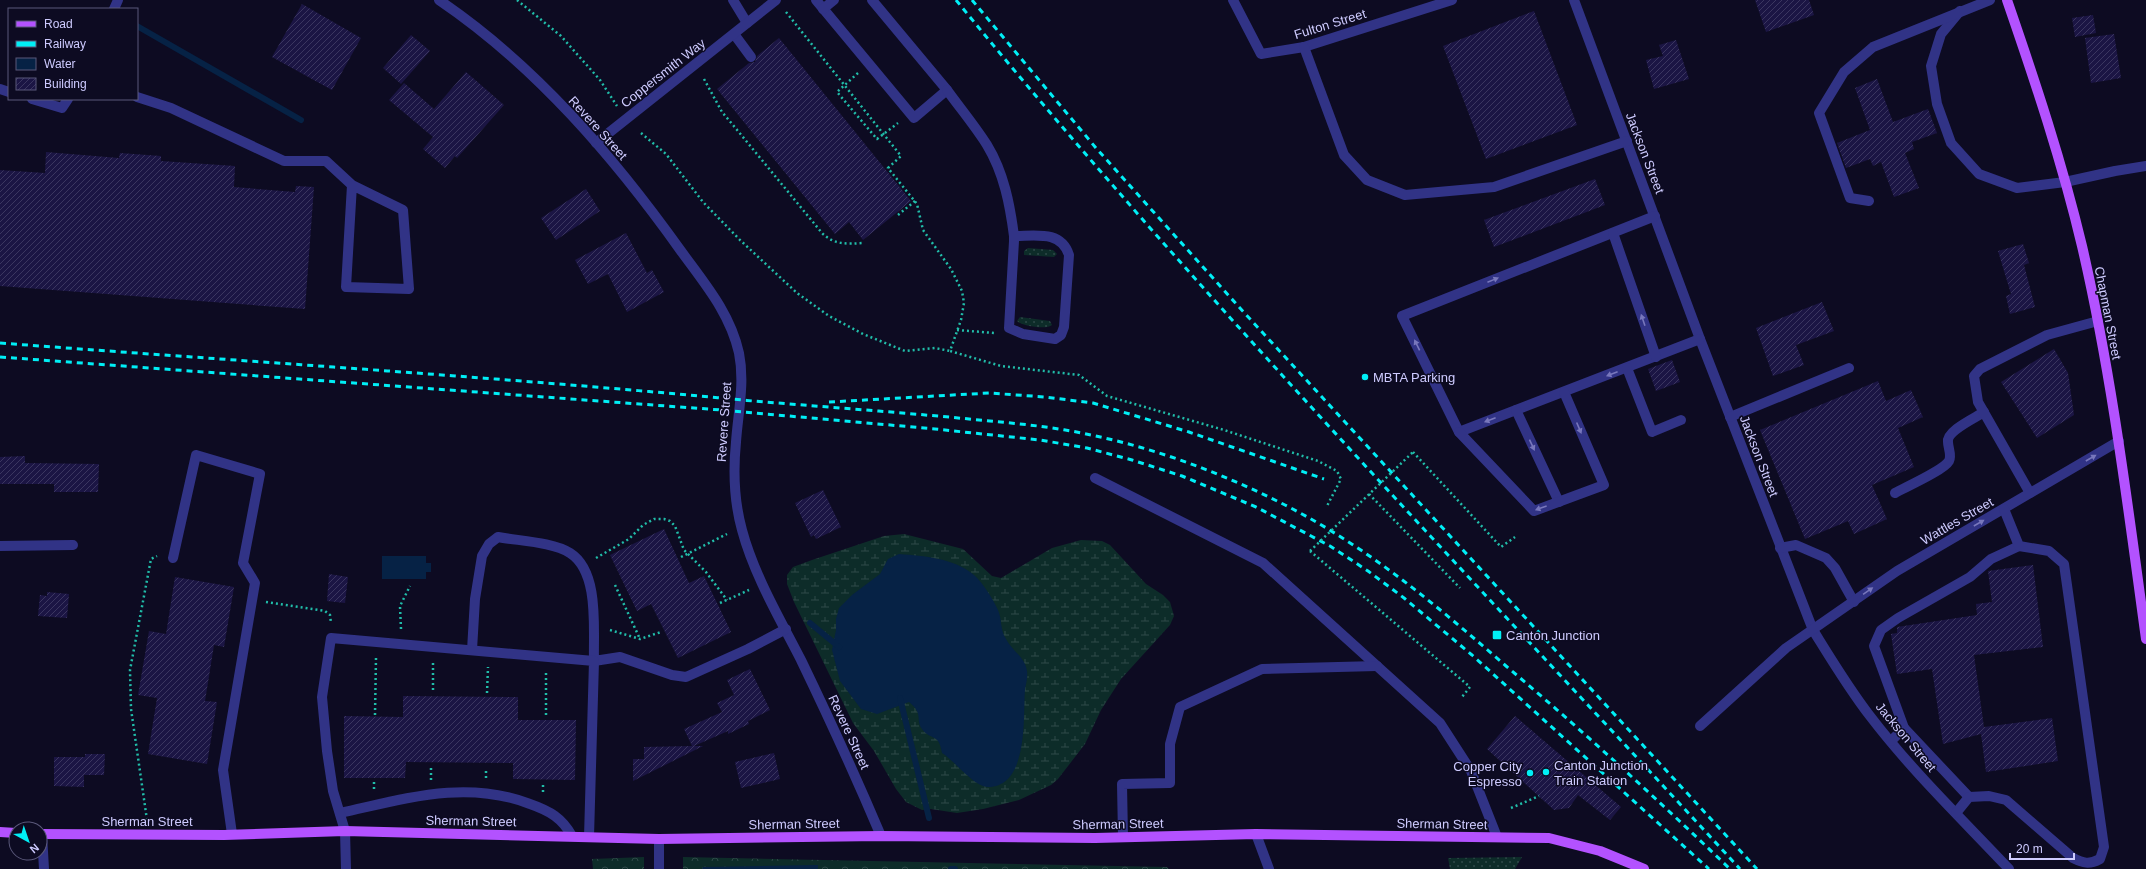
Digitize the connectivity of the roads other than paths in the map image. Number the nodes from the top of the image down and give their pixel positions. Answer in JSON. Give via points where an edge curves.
{"nodes":[{"id":1,"x":439,"y":0,"type":"edge"},
{"id":2,"x":733,"y":0,"type":"edge"},
{"id":3,"x":776,"y":0,"type":"edge"},
{"id":4,"x":816,"y":0,"type":"edge"},
{"id":5,"x":834,"y":0,"type":"edge"},
{"id":6,"x":872,"y":0,"type":"edge"},
{"id":7,"x":1233,"y":0,"type":"edge"},
{"id":8,"x":1452,"y":0,"type":"edge"},
{"id":9,"x":1574,"y":0,"type":"edge"},
{"id":10,"x":1990,"y":0,"type":"edge"},
{"id":11,"x":2007,"y":0,"type":"edge"},
{"id":12,"x":823,"y":9,"type":"junction"},
{"id":13,"x":1960,"y":11,"type":"junction"},
{"id":14,"x":747,"y":23,"type":"junction"},
{"id":15,"x":734,"y":34,"type":"junction"},
{"id":16,"x":1304,"y":47,"type":"junction"},
{"id":17,"x":751,"y":57,"type":"dead end"},
{"id":18,"x":947,"y":90,"type":"junction"},
{"id":19,"x":138,"y":97,"type":"edge"},
{"id":20,"x":35,"y":100,"type":"edge"},
{"id":21,"x":67,"y":100,"type":"edge"},
{"id":22,"x":1627,"y":140,"type":"junction"},
{"id":23,"x":596,"y":144,"type":"junction"},
{"id":24,"x":2146,"y":166,"type":"edge"},
{"id":25,"x":2065,"y":182,"type":"junction"},
{"id":26,"x":352,"y":185,"type":"junction"},
{"id":27,"x":1869,"y":201,"type":"dead end"},
{"id":28,"x":1655,"y":216,"type":"junction"},
{"id":29,"x":1613,"y":233,"type":"junction"},
{"id":30,"x":1014,"y":236,"type":"junction"},
{"id":31,"x":2098,"y":321,"type":"junction"},
{"id":32,"x":1700,"y":339,"type":"junction"},
{"id":33,"x":1656,"y":357,"type":"junction"},
{"id":34,"x":1627,"y":368,"type":"junction"},
{"id":35,"x":1849,"y":368,"type":"dead end"},
{"id":36,"x":1564,"y":392,"type":"junction"},
{"id":37,"x":1516,"y":410,"type":"junction"},
{"id":38,"x":1984,"y":412,"type":"junction"},
{"id":39,"x":1730,"y":417,"type":"junction"},
{"id":40,"x":1681,"y":420,"type":"dead end"},
{"id":41,"x":1459,"y":432,"type":"junction"},
{"id":42,"x":2119,"y":441,"type":"junction"},
{"id":43,"x":1095,"y":478,"type":"dead end"},
{"id":44,"x":1896,"y":493,"type":"dead end"},
{"id":45,"x":2030,"y":493,"type":"junction"},
{"id":46,"x":1559,"y":502,"type":"junction"},
{"id":47,"x":2004,"y":509,"type":"junction"},
{"id":48,"x":73,"y":545,"type":"dead end"},
{"id":49,"x":0,"y":546,"type":"edge"},
{"id":50,"x":2019,"y":546,"type":"junction"},
{"id":51,"x":1780,"y":548,"type":"junction"},
{"id":52,"x":173,"y":558,"type":"road end"},
{"id":53,"x":1854,"y":602,"type":"junction"},
{"id":54,"x":786,"y":629,"type":"junction"},
{"id":55,"x":1813,"y":630,"type":"junction"},
{"id":56,"x":2146,"y":639,"type":"edge"},
{"id":57,"x":472,"y":650,"type":"junction"},
{"id":58,"x":594,"y":660,"type":"junction"},
{"id":59,"x":1376,"y":666,"type":"junction"},
{"id":60,"x":1700,"y":726,"type":"dead end"},
{"id":61,"x":1904,"y":728,"type":"junction"},
{"id":62,"x":1890,"y":741,"type":"junction"},
{"id":63,"x":1969,"y":797,"type":"junction"},
{"id":64,"x":340,"y":813,"type":"junction"},
{"id":65,"x":1956,"y":813,"type":"junction"},
{"id":66,"x":345,"y":831,"type":"junction"},
{"id":67,"x":48,"y":834,"type":"edge"},
{"id":68,"x":232,"y":834,"type":"junction"},
{"id":69,"x":1256,"y":834,"type":"junction"},
{"id":70,"x":572,"y":836,"type":"junction"},
{"id":71,"x":881,"y":836,"type":"junction"},
{"id":72,"x":589,"y":837,"type":"junction"},
{"id":73,"x":1123,"y":837,"type":"junction"},
{"id":74,"x":1497,"y":837,"type":"junction"},
{"id":75,"x":659,"y":839,"type":"junction"},
{"id":76,"x":346,"y":869,"type":"edge"},
{"id":77,"x":659,"y":869,"type":"edge"},
{"id":78,"x":1269,"y":869,"type":"edge"},
{"id":79,"x":1644,"y":869,"type":"edge"},
{"id":80,"x":2009,"y":869,"type":"edge"}],
"edges":[{"from":1,"to":23,"type":"street","name":"Revere Street","via":[[469,20],[503,49],[577,121]]},
{"from":2,"to":14,"type":"street"},
{"from":3,"to":14,"type":"street","name":"Coppersmith Way"},
{"from":4,"to":12,"type":"street"},
{"from":5,"to":12,"type":"street"},
{"from":6,"to":18,"type":"street"},
{"from":7,"to":16,"type":"street","name":"Fulton Street","via":[[1262,54]]},
{"from":8,"to":16,"type":"street","name":"Fulton Street"},
{"from":9,"to":22,"type":"street","name":"Jackson Street"},
{"from":10,"to":13,"type":"street"},
{"from":11,"to":25,"type":"main road","name":"Chapman Street"},
{"from":12,"to":18,"type":"street","via":[[914,118]]},
{"from":13,"to":25,"type":"street","via":[[1940,34],[1931,66],[1937,104],[1951,143],[1978,174],[2018,188]]},
{"from":13,"to":27,"type":"street","via":[[1873,47],[1844,72],[1819,113],[1850,198]]},
{"from":14,"to":15,"type":"street","name":"Coppersmith Way"},
{"from":15,"to":17,"type":"street"},
{"from":15,"to":23,"type":"street","name":"Coppersmith Way"},
{"from":16,"to":22,"type":"street","via":[[1344,154],[1367,180],[1406,195],[1494,187]]},
{"from":18,"to":30,"type":"street","via":[[988,146],[1000,172],[1010,205]]},
{"from":19,"to":26,"type":"street","via":[[171,108],[284,160],[326,161]]},
{"from":20,"to":21,"type":"street","via":[[62,108]]},
{"from":22,"to":28,"type":"street","name":"Jackson Street"},
{"from":23,"to":54,"type":"street","name":"Revere Street","via":[[658,218],[723,308],[731,325],[739,356],[741,391],[734,471],[736,498],[748,547]]},
{"from":24,"to":25,"type":"street"},
{"from":25,"to":31,"type":"main road","name":"Chapman Street"},
{"from":26,"to":26,"type":"street","via":[[346,287],[409,289],[403,210]]},
{"from":28,"to":29,"type":"street"},
{"from":28,"to":32,"type":"street","name":"Jackson Street"},
{"from":33,"to":29,"type":"street","one_way":true},
{"from":41,"to":29,"type":"street","one_way":true,"via":[[1402,316]]},
{"from":30,"to":30,"type":"street","via":[[1009,328],[1023,334],[1055,339],[1061,335],[1064,327],[1069,255],[1066,247],[1055,238]]},
{"from":31,"to":38,"type":"street","via":[[2047,335],[1980,369],[1974,376],[1978,402]]},
{"from":31,"to":42,"type":"main road","name":"Chapman Street"},
{"from":32,"to":33,"type":"street"},
{"from":32,"to":39,"type":"street","name":"Jackson Street"},
{"from":33,"to":34,"type":"street"},
{"from":34,"to":36,"type":"street","one_way":true},
{"from":34,"to":40,"type":"street","via":[[1652,432]]},
{"from":35,"to":39,"type":"street"},
{"from":36,"to":37,"type":"street"},
{"from":36,"to":46,"type":"street","one_way":true,"via":[[1604,485]]},
{"from":37,"to":41,"type":"street","one_way":true},
{"from":37,"to":46,"type":"street","one_way":true},
{"from":38,"to":44,"type":"street","via":[[1949,434],[1949,461],[1938,470]]},
{"from":38,"to":45,"type":"street"},
{"from":39,"to":51,"type":"street","name":"Jackson Street"},
{"from":46,"to":41,"type":"street","one_way":true,"via":[[1534,511]]},
{"from":45,"to":42,"type":"street","name":"Wattles Street","one_way":true},
{"from":42,"to":56,"type":"main road","name":"Chapman Street"},
{"from":43,"to":59,"type":"street","via":[[1263,563]]},
{"from":45,"to":47,"type":"street","name":"Wattles Street"},
{"from":47,"to":50,"type":"street"},
{"from":53,"to":47,"type":"street","name":"Wattles Street","one_way":true,"via":[[1898,571]]},
{"from":48,"to":49,"type":"street"},
{"from":50,"to":61,"type":"street","via":[[1991,559],[1970,577],[1881,630],[1874,646]]},
{"from":50,"to":63,"type":"street","via":[[2049,551],[2064,564],[2104,847],[2100,859],[2092,864],[2073,858],[2006,800],[1989,796]]},
{"from":51,"to":53,"type":"street","via":[[1796,545],[1826,558],[1835,568]]},
{"from":51,"to":55,"type":"street","name":"Jackson Street"},
{"from":52,"to":68,"type":"street","via":[[196,455],[260,474],[243,563],[255,583],[223,770]]},
{"from":53,"to":55,"type":"street","name":"Wattles Street"},
{"from":54,"to":58,"type":"street","via":[[686,677],[672,675],[620,657]]},
{"from":54,"to":71,"type":"street","name":"Revere Street","via":[[848,759]]},
{"from":55,"to":60,"type":"street","name":"Wattles Street","via":[[1786,648]]},
{"from":55,"to":62,"type":"street","name":"Jackson Street","via":[[1861,704]]},
{"from":57,"to":58,"type":"street"},
{"from":57,"to":58,"type":"street","via":[[475,599],[482,556],[489,544],[498,537],[554,547],[570,553],[583,566],[591,591]]},
{"from":57,"to":64,"type":"street","via":[[331,638],[322,697],[333,791]]},
{"from":58,"to":72,"type":"street"},
{"from":59,"to":73,"type":"street","via":[[1262,669],[1180,707],[1170,744],[1170,782],[1122,784]]},
{"from":59,"to":74,"type":"street","via":[[1440,723],[1471,771]]},
{"from":61,"to":62,"type":"street"},
{"from":61,"to":63,"type":"street"},
{"from":62,"to":65,"type":"street","name":"Jackson Street"},
{"from":63,"to":65,"type":"street"},
{"from":64,"to":66,"type":"street"},
{"from":64,"to":70,"type":"street","via":[[431,793],[480,791],[516,798],[545,809],[565,823]]},
{"from":65,"to":80,"type":"street","name":"Jackson Street"},
{"from":66,"to":68,"type":"main road","name":"Sherman Street"},
{"from":66,"to":70,"type":"main road","name":"Sherman Street"},
{"from":66,"to":76,"type":"street"},
{"from":67,"to":68,"type":"main road","name":"Sherman Street"},
{"from":69,"to":73,"type":"main road","name":"Sherman Street"},
{"from":69,"to":74,"type":"main road","name":"Sherman Street"},
{"from":69,"to":78,"type":"street"},
{"from":70,"to":72,"type":"main road","name":"Sherman Street"},
{"from":71,"to":73,"type":"main road","name":"Sherman Street"},
{"from":71,"to":75,"type":"main road","name":"Sherman Street"},
{"from":72,"to":75,"type":"main road","name":"Sherman Street"},
{"from":74,"to":79,"type":"main road","name":"Sherman Street","via":[[1549,838],[1600,851]]},
{"from":75,"to":77,"type":"street"}]}
